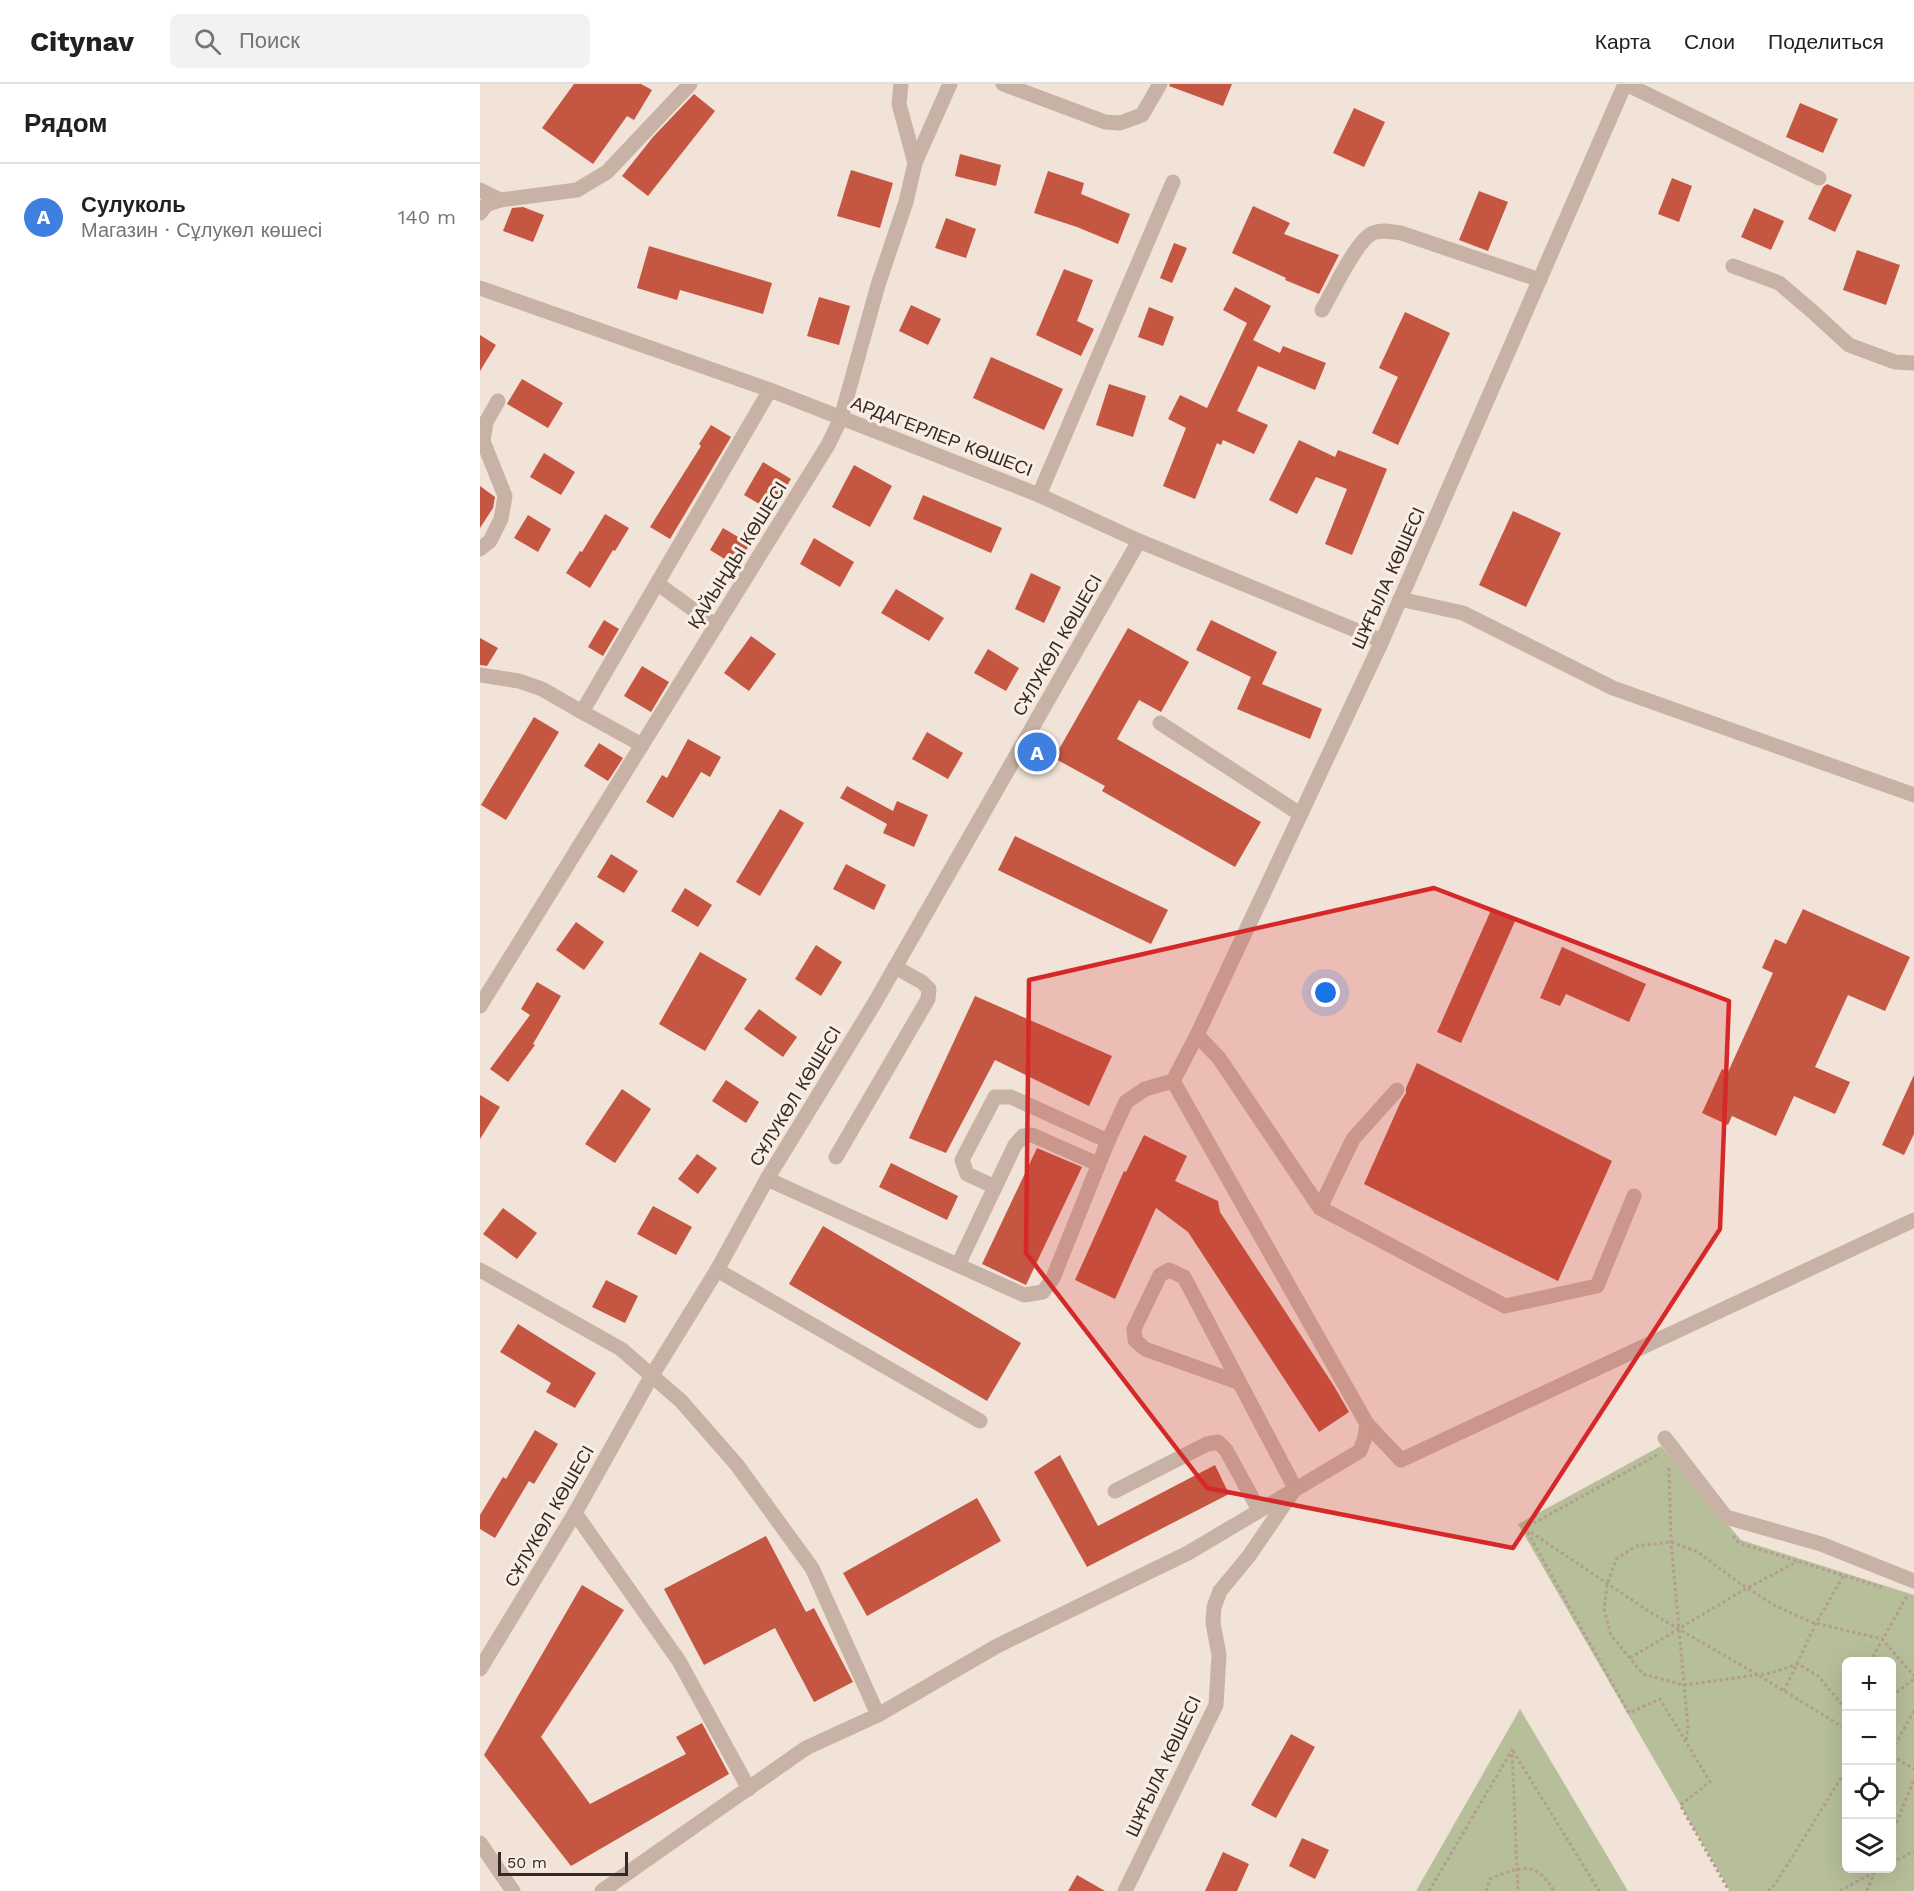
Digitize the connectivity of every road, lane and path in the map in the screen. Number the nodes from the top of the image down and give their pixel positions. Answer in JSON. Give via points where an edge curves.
{"nodes":[{"id":1,"x":690,"y":84,"type":"edge"},
{"id":2,"x":901,"y":84,"type":"edge"},
{"id":3,"x":950,"y":84,"type":"edge"},
{"id":4,"x":1003,"y":84,"type":"edge"},
{"id":5,"x":1626,"y":84,"type":"edge"},
{"id":6,"x":1159,"y":85,"type":"edge"},
{"id":7,"x":915,"y":163,"type":"junction"},
{"id":8,"x":1819,"y":178,"type":"dead end"},
{"id":9,"x":1173,"y":182,"type":"dead end"},
{"id":10,"x":480,"y":190,"type":"edge"},
{"id":11,"x":500,"y":200,"type":"junction"},
{"id":12,"x":480,"y":213,"type":"edge"},
{"id":13,"x":1733,"y":266,"type":"dead end"},
{"id":14,"x":1540,"y":280,"type":"junction"},
{"id":15,"x":480,"y":288,"type":"edge"},
{"id":16,"x":1322,"y":310,"type":"dead end"},
{"id":17,"x":1914,"y":363,"type":"edge"},
{"id":18,"x":770,"y":390,"type":"junction"},
{"id":19,"x":498,"y":401,"type":"dead end"},
{"id":20,"x":841,"y":418,"type":"junction"},
{"id":21,"x":1039,"y":495,"type":"junction"},
{"id":22,"x":1139,"y":541,"type":"junction"},
{"id":23,"x":480,"y":549,"type":"edge"},
{"id":24,"x":658,"y":584,"type":"junction"},
{"id":25,"x":1400,"y":599,"type":"junction"},
{"id":26,"x":716,"y":626,"type":"junction"},
{"id":27,"x":1382,"y":640,"type":"junction"},
{"id":28,"x":480,"y":675,"type":"edge"},
{"id":29,"x":582,"y":712,"type":"junction"},
{"id":30,"x":1160,"y":723,"type":"dead end"},
{"id":31,"x":642,"y":745,"type":"junction"},
{"id":32,"x":1914,"y":795,"type":"edge"},
{"id":33,"x":1300,"y":814,"type":"junction"},
{"id":34,"x":895,"y":967,"type":"junction"},
{"id":35,"x":480,"y":1006,"type":"edge"},
{"id":36,"x":1197,"y":1035,"type":"junction"},
{"id":37,"x":1173,"y":1081,"type":"junction"},
{"id":38,"x":1397,"y":1090,"type":"dead end"},
{"id":39,"x":1108,"y":1141,"type":"junction"},
{"id":40,"x":836,"y":1157,"type":"dead end"},
{"id":41,"x":1098,"y":1164,"type":"junction"},
{"id":42,"x":767,"y":1179,"type":"junction"},
{"id":43,"x":995,"y":1187,"type":"junction"},
{"id":44,"x":1634,"y":1196,"type":"dead end"},
{"id":45,"x":1320,"y":1208,"type":"junction"},
{"id":46,"x":1914,"y":1220,"type":"edge"},
{"id":47,"x":958,"y":1264,"type":"junction"},
{"id":48,"x":480,"y":1270,"type":"edge"},
{"id":49,"x":717,"y":1270,"type":"junction"},
{"id":50,"x":651,"y":1377,"type":"junction"},
{"id":51,"x":1240,"y":1383,"type":"junction"},
{"id":52,"x":981,"y":1421,"type":"dead end"},
{"id":53,"x":1367,"y":1424,"type":"junction"},
{"id":54,"x":1663,"y":1445,"type":"joint"},
{"id":55,"x":1676,"y":1469,"type":"dead end"},
{"id":56,"x":1295,"y":1488,"type":"junction"},
{"id":57,"x":1115,"y":1491,"type":"dead end"},
{"id":58,"x":1259,"y":1510,"type":"junction"},
{"id":59,"x":575,"y":1513,"type":"junction"},
{"id":60,"x":1525,"y":1528,"type":"junction"},
{"id":61,"x":1732,"y":1534,"type":"dead end"},
{"id":62,"x":1671,"y":1542,"type":"junction"},
{"id":63,"x":1798,"y":1561,"type":"junction"},
{"id":64,"x":1844,"y":1575,"type":"junction"},
{"id":65,"x":1914,"y":1581,"type":"edge"},
{"id":66,"x":1607,"y":1584,"type":"junction"},
{"id":67,"x":1747,"y":1588,"type":"junction"},
{"id":68,"x":1886,"y":1589,"type":"dead end"},
{"id":69,"x":1914,"y":1598,"type":"edge"},
{"id":70,"x":1816,"y":1623,"type":"junction"},
{"id":71,"x":1679,"y":1629,"type":"junction"},
{"id":72,"x":1882,"y":1640,"type":"junction"},
{"id":73,"x":1873,"y":1657,"type":"edge"},
{"id":74,"x":1630,"y":1658,"type":"junction"},
{"id":75,"x":1797,"y":1664,"type":"junction"},
{"id":76,"x":480,"y":1670,"type":"edge"},
{"id":77,"x":1758,"y":1675,"type":"junction"},
{"id":78,"x":1914,"y":1678,"type":"edge"},
{"id":79,"x":1684,"y":1685,"type":"junction"},
{"id":80,"x":1784,"y":1691,"type":"junction"},
{"id":81,"x":1896,"y":1693,"type":"edge"},
{"id":82,"x":1842,"y":1703,"type":"edge"},
{"id":83,"x":1914,"y":1711,"type":"edge"},
{"id":84,"x":878,"y":1715,"type":"junction"},
{"id":85,"x":1842,"y":1727,"type":"edge"},
{"id":86,"x":1685,"y":1741,"type":"junction"},
{"id":87,"x":1896,"y":1743,"type":"edge"},
{"id":88,"x":1512,"y":1750,"type":"junction"},
{"id":89,"x":1896,"y":1758,"type":"edge"},
{"id":90,"x":1914,"y":1769,"type":"edge"},
{"id":91,"x":1842,"y":1776,"type":"edge"},
{"id":92,"x":1914,"y":1779,"type":"edge"},
{"id":93,"x":749,"y":1789,"type":"junction"},
{"id":94,"x":1896,"y":1824,"type":"edge"},
{"id":95,"x":480,"y":1843,"type":"edge"},
{"id":96,"x":1914,"y":1851,"type":"edge"},
{"id":97,"x":1896,"y":1861,"type":"edge"},
{"id":98,"x":1517,"y":1868,"type":"junction"},
{"id":99,"x":1873,"y":1873,"type":"edge"},
{"id":100,"x":1876,"y":1873,"type":"edge"},
{"id":101,"x":513,"y":1891,"type":"edge"},
{"id":102,"x":602,"y":1891,"type":"edge"},
{"id":103,"x":1125,"y":1891,"type":"edge"},
{"id":104,"x":1430,"y":1891,"type":"edge"},
{"id":105,"x":1486,"y":1891,"type":"edge"},
{"id":106,"x":1518,"y":1891,"type":"edge"},
{"id":107,"x":1554,"y":1891,"type":"edge"},
{"id":108,"x":1599,"y":1891,"type":"edge"},
{"id":109,"x":1729,"y":1891,"type":"edge"},
{"id":110,"x":1768,"y":1891,"type":"edge"},
{"id":111,"x":1840,"y":1891,"type":"edge"},
{"id":112,"x":1866,"y":1891,"type":"edge"}],
"edges":[{"from":1,"to":11,"type":"street","via":[[607,172],[577,189]]},
{"from":2,"to":7,"type":"street","name":"ҚАЙЫҢДЫ КӨШЕСІ","via":[[899,104]]},
{"from":3,"to":7,"type":"street"},
{"from":4,"to":6,"type":"street","via":[[1105,122],[1120,123],[1142,115]]},
{"from":5,"to":8,"type":"street"},
{"from":5,"to":14,"type":"street","name":"ШҰҒЫЛА КӨШЕСІ"},
{"from":7,"to":20,"type":"street","name":"ҚАЙЫҢДЫ КӨШЕСІ"},
{"from":9,"to":21,"type":"street"},
{"from":10,"to":11,"type":"street"},
{"from":11,"to":12,"type":"street","via":[[486,205]]},
{"from":13,"to":17,"type":"street","via":[[1779,283],[1849,345],[1895,362]]},
{"from":14,"to":16,"type":"street","via":[[1401,233],[1377,232],[1360,243]]},
{"from":14,"to":25,"type":"street","name":"ШҰҒЫЛА КӨШЕСІ"},
{"from":15,"to":18,"type":"street","name":"АРДАГЕРЛЕР КӨШЕСІ"},
{"from":18,"to":20,"type":"street","name":"АРДАГЕРЛЕР КӨШЕСІ"},
{"from":18,"to":24,"type":"street"},
{"from":19,"to":23,"type":"street","via":[[486,422],[483,441],[505,496],[501,519],[490,541]]},
{"from":20,"to":21,"type":"street","name":"АРДАГЕРЛЕР КӨШЕСІ"},
{"from":20,"to":26,"type":"street","name":"ҚАЙЫҢДЫ КӨШЕСІ"},
{"from":21,"to":22,"type":"street","name":"АРДАГЕРЛЕР КӨШЕСІ"},
{"from":22,"to":27,"type":"street","name":"АРДАГЕРЛЕР КӨШЕСІ"},
{"from":22,"to":34,"type":"street","name":"СҰЛУКӨЛ КӨШЕСІ"},
{"from":24,"to":26,"type":"street"},
{"from":24,"to":29,"type":"street"},
{"from":25,"to":27,"type":"street","name":"ШҰҒЫЛА КӨШЕСІ"},
{"from":25,"to":32,"type":"street","via":[[1462,613],[1613,688]]},
{"from":26,"to":31,"type":"street","name":"ҚАЙЫҢДЫ КӨШЕСІ"},
{"from":27,"to":33,"type":"street","name":"ШҰҒЫЛА КӨШЕСІ"},
{"from":28,"to":29,"type":"street","via":[[542,689]]},
{"from":29,"to":31,"type":"street"},
{"from":30,"to":33,"type":"street"},
{"from":31,"to":35,"type":"street","name":"ҚАЙЫҢДЫ КӨШЕСІ"},
{"from":33,"to":36,"type":"street","name":"ШҰҒЫЛА КӨШЕСІ"},
{"from":34,"to":40,"type":"street","via":[[922,982],[929,989],[927,999]]},
{"from":34,"to":42,"type":"street","name":"СҰЛУКӨЛ КӨШЕСІ"},
{"from":36,"to":37,"type":"street","name":"ШҰҒЫЛА КӨШЕСІ"},
{"from":36,"to":45,"type":"street","via":[[1219,1058]]},
{"from":37,"to":39,"type":"street","via":[[1145,1089],[1126,1102]]},
{"from":37,"to":53,"type":"street"},
{"from":38,"to":45,"type":"street","via":[[1353,1139]]},
{"from":39,"to":41,"type":"street"},
{"from":39,"to":43,"type":"street","via":[[1011,1097],[995,1097],[962,1161],[967,1174]]},
{"from":41,"to":43,"type":"street","via":[[1032,1135],[1023,1136]]},
{"from":41,"to":47,"type":"street","via":[[1053,1278],[1043,1292],[1024,1295]]},
{"from":42,"to":47,"type":"street"},
{"from":42,"to":49,"type":"street","name":"СҰЛУКӨЛ КӨШЕСІ"},
{"from":43,"to":47,"type":"street"},
{"from":44,"to":45,"type":"street","via":[[1597,1286],[1505,1306]]},
{"from":46,"to":53,"type":"street","via":[[1401,1460]]},
{"from":48,"to":50,"type":"street","via":[[621,1348]]},
{"from":49,"to":50,"type":"street","name":"СҰЛУКӨЛ КӨШЕСІ"},
{"from":49,"to":52,"type":"street"},
{"from":50,"to":59,"type":"street","name":"СҰЛУКӨЛ КӨШЕСІ"},
{"from":50,"to":84,"type":"street","via":[[681,1401],[737,1465],[812,1568]]},
{"from":51,"to":51,"type":"street","via":[[1184,1277],[1169,1270],[1160,1275],[1134,1329],[1135,1340],[1144,1349]]},
{"from":51,"to":56,"type":"street"},
{"from":53,"to":56,"type":"street","via":[[1360,1451]]},
{"from":54,"to":60,"type":"path"},
{"from":54,"to":65,"type":"street","via":[[1726,1517],[1821,1544]]},
{"from":55,"to":62,"type":"path","via":[[1668,1460]]},
{"from":56,"to":58,"type":"street"},
{"from":56,"to":103,"type":"street","name":"ШҰҒЫЛА КӨШЕСІ","via":[[1220,1592],[1213,1623],[1219,1655],[1216,1705]]},
{"from":57,"to":58,"type":"street","via":[[1218,1442]]},
{"from":58,"to":84,"type":"street","via":[[1188,1553],[997,1646]]},
{"from":59,"to":76,"type":"street","name":"СҰЛУКӨЛ КӨШЕСІ"},
{"from":59,"to":93,"type":"street","via":[[679,1661]]},
{"from":60,"to":66,"type":"path"},
{"from":60,"to":86,"type":"path","via":[[1629,1713],[1660,1699]]},
{"from":61,"to":63,"type":"path","via":[[1739,1543]]},
{"from":62,"to":66,"type":"path","via":[[1636,1546],[1616,1559]]},
{"from":62,"to":67,"type":"path","via":[[1698,1552]]},
{"from":62,"to":71,"type":"path"},
{"from":63,"to":64,"type":"path"},
{"from":63,"to":67,"type":"path"},
{"from":64,"to":68,"type":"path"},
{"from":64,"to":70,"type":"path"},
{"from":66,"to":71,"type":"path"},
{"from":66,"to":74,"type":"path","via":[[1604,1609],[1611,1635]]},
{"from":67,"to":70,"type":"path"},
{"from":67,"to":71,"type":"path"},
{"from":69,"to":72,"type":"path","via":[[1907,1596]]},
{"from":70,"to":72,"type":"path"},
{"from":70,"to":75,"type":"path"},
{"from":71,"to":74,"type":"path"},
{"from":71,"to":77,"type":"path"},
{"from":71,"to":79,"type":"path"},
{"from":72,"to":73,"type":"path"},
{"from":72,"to":78,"type":"path"},
{"from":74,"to":79,"type":"path","via":[[1643,1674]]},
{"from":75,"to":77,"type":"path"},
{"from":75,"to":80,"type":"path"},
{"from":75,"to":82,"type":"path","via":[[1818,1676]]},
{"from":77,"to":79,"type":"path"},
{"from":77,"to":80,"type":"path"},
{"from":78,"to":81,"type":"path"},
{"from":79,"to":86,"type":"path","via":[[1688,1727]]},
{"from":80,"to":85,"type":"path"},
{"from":83,"to":87,"type":"path"},
{"from":84,"to":93,"type":"street","via":[[806,1748]]},
{"from":86,"to":109,"type":"path","via":[[1710,1782],[1680,1805]]},
{"from":88,"to":98,"type":"path"},
{"from":88,"to":104,"type":"path"},
{"from":88,"to":108,"type":"path"},
{"from":89,"to":90,"type":"path"},
{"from":91,"to":110,"type":"path"},
{"from":92,"to":94,"type":"path"},
{"from":93,"to":102,"type":"street"},
{"from":95,"to":101,"type":"street"},
{"from":96,"to":97,"type":"path"},
{"from":98,"to":105,"type":"path","via":[[1490,1880]]},
{"from":98,"to":106,"type":"path"},
{"from":98,"to":107,"type":"path","via":[[1546,1876]]},
{"from":99,"to":111,"type":"path"},
{"from":100,"to":112,"type":"path"}]}
